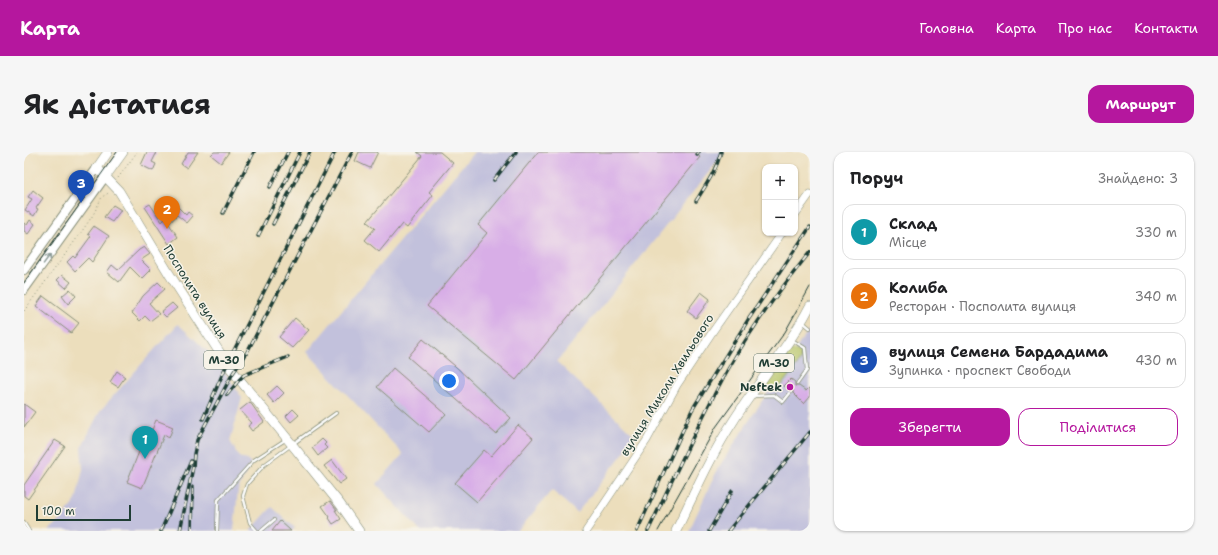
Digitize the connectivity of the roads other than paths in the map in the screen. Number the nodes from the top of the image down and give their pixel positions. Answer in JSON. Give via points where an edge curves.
{"nodes":[{"id":1,"x":108,"y":152,"type":"edge"},
{"id":2,"x":123,"y":152,"type":"edge"},
{"id":3,"x":97,"y":168,"type":"junction"},
{"id":4,"x":105,"y":177,"type":"junction"},
{"id":5,"x":810,"y":194,"type":"edge"},
{"id":6,"x":798,"y":211,"type":"edge"},
{"id":7,"x":780,"y":236,"type":"edge"},
{"id":8,"x":24,"y":270,"type":"edge"},
{"id":9,"x":24,"y":290,"type":"edge"},
{"id":10,"x":810,"y":306,"type":"edge"},
{"id":11,"x":802,"y":322,"type":"junction"},
{"id":12,"x":810,"y":328,"type":"edge"},
{"id":13,"x":791,"y":339,"type":"junction"},
{"id":14,"x":797,"y":384,"type":"dead end"},
{"id":15,"x":791,"y":392,"type":"dead end"},
{"id":16,"x":751,"y":396,"type":"junction"},
{"id":17,"x":336,"y":413,"type":"dead end"},
{"id":18,"x":290,"y":442,"type":"junction"},
{"id":19,"x":274,"y":520,"type":"dead end"},
{"id":20,"x":24,"y":523,"type":"edge"},
{"id":21,"x":29,"y":531,"type":"edge"},
{"id":22,"x":217,"y":531,"type":"edge"},
{"id":23,"x":257,"y":531,"type":"edge"},
{"id":24,"x":261,"y":531,"type":"edge"},
{"id":25,"x":359,"y":531,"type":"edge"},
{"id":26,"x":586,"y":531,"type":"edge"},
{"id":27,"x":676,"y":531,"type":"edge"}],
"edges":[{"from":1,"to":3,"type":"highway"},
{"from":2,"to":4,"type":"highway"},
{"from":3,"to":4,"type":"highway","number":"М-30"},
{"from":3,"to":8,"type":"main road"},
{"from":9,"to":4,"type":"main road","one_way":true},
{"from":4,"to":18,"type":"highway","name":"Посполита вулиця","number":"М-30","via":[[118,191],[227,364]]},
{"from":5,"to":6,"type":"street"},
{"from":7,"to":26,"type":"street","name":"вулиця Миколи Хвильового","via":[[677,385],[647,440]]},
{"from":10,"to":11,"type":"highway","number":"М-30"},
{"from":11,"to":12,"type":"lane"},
{"from":11,"to":13,"type":"highway","number":"М-30"},
{"from":13,"to":14,"type":"lane","via":[[805,348],[807,370]]},
{"from":13,"to":16,"type":"highway","number":"М-30"},
{"from":15,"to":16,"type":"lane","via":[[783,402],[774,395]]},
{"from":16,"to":27,"type":"highway","number":"М-30","via":[[722,438]]},
{"from":17,"to":18,"type":"lane"},
{"from":18,"to":22,"type":"lane","via":[[254,460],[218,500]]},
{"from":18,"to":23,"type":"lane","via":[[247,484],[243,496],[250,523]]},
{"from":18,"to":25,"type":"highway","name":"Посполита вулиця","number":"М-30"},
{"from":19,"to":24,"type":"lane"},
{"from":20,"to":21,"type":"lane"}]}
